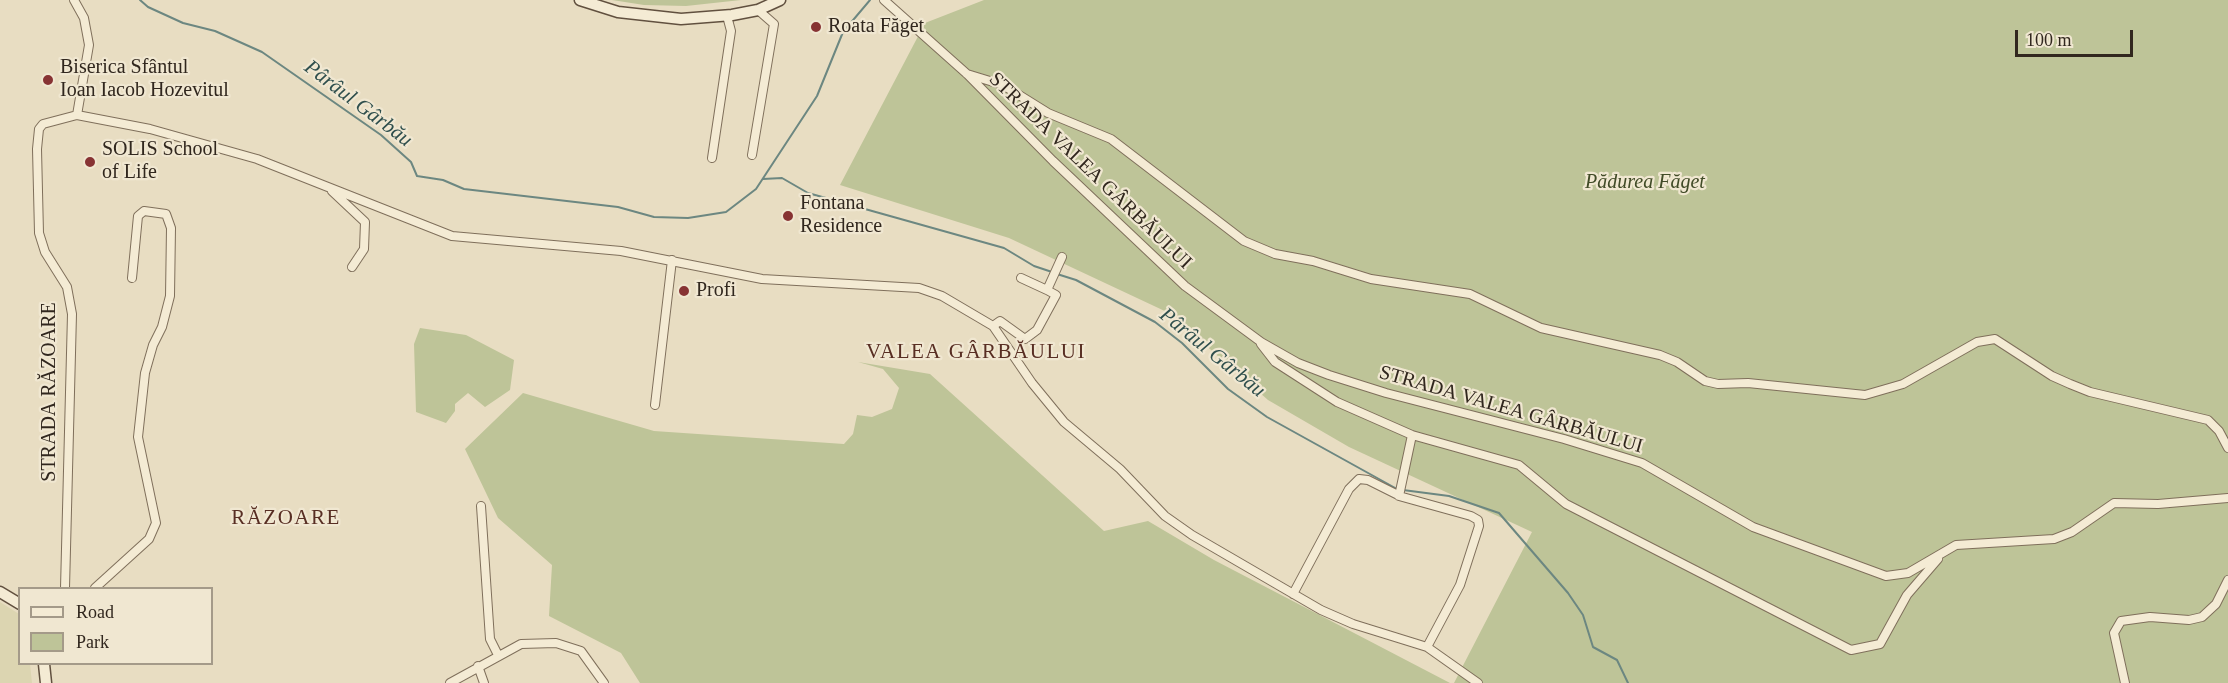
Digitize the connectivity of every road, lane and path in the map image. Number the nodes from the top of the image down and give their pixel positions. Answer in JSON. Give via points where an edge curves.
{"nodes":[{"id":1,"x":74,"y":0,"type":"edge"},
{"id":2,"x":580,"y":0,"type":"edge"},
{"id":3,"x":780,"y":0,"type":"edge"},
{"id":4,"x":884,"y":0,"type":"edge"},
{"id":5,"x":758,"y":10,"type":"junction"},
{"id":6,"x":727,"y":16,"type":"junction"},
{"id":7,"x":967,"y":74,"type":"junction"},
{"id":8,"x":73,"y":116,"type":"junction"},
{"id":9,"x":752,"y":155,"type":"dead end"},
{"id":10,"x":711,"y":158,"type":"dead end"},
{"id":11,"x":326,"y":186,"type":"junction"},
{"id":12,"x":1062,"y":257,"type":"dead end"},
{"id":13,"x":672,"y":260,"type":"junction"},
{"id":14,"x":352,"y":267,"type":"dead end"},
{"id":15,"x":132,"y":278,"type":"dead end"},
{"id":16,"x":1022,"y":278,"type":"dead end"},
{"id":17,"x":1047,"y":290,"type":"junction"},
{"id":18,"x":993,"y":326,"type":"junction"},
{"id":19,"x":1261,"y":342,"type":"junction"},
{"id":20,"x":655,"y":405,"type":"dead end"},
{"id":21,"x":1412,"y":435,"type":"junction"},
{"id":22,"x":2228,"y":447,"type":"edge"},
{"id":23,"x":1398,"y":494,"type":"junction"},
{"id":24,"x":2228,"y":498,"type":"edge"},
{"id":25,"x":481,"y":506,"type":"dead end"},
{"id":26,"x":1945,"y":551,"type":"junction"},
{"id":27,"x":2228,"y":580,"type":"edge"},
{"id":28,"x":64,"y":587,"type":"edge"},
{"id":29,"x":96,"y":587,"type":"edge"},
{"id":30,"x":0,"y":592,"type":"edge"},
{"id":31,"x":1293,"y":594,"type":"junction"},
{"id":32,"x":18,"y":603,"type":"edge"},
{"id":33,"x":1427,"y":647,"type":"junction"},
{"id":34,"x":498,"y":655,"type":"junction"},
{"id":35,"x":44,"y":665,"type":"edge"},
{"id":36,"x":478,"y":666,"type":"junction"},
{"id":37,"x":46,"y":683,"type":"edge"},
{"id":38,"x":450,"y":683,"type":"edge"},
{"id":39,"x":484,"y":683,"type":"edge"},
{"id":40,"x":604,"y":683,"type":"edge"},
{"id":41,"x":1478,"y":683,"type":"edge"},
{"id":42,"x":2125,"y":683,"type":"edge"}],
"edges":[{"from":1,"to":8,"type":"street","via":[[84,18],[89,45]]},
{"from":2,"to":6,"type":"main road","via":[[650,17]]},
{"from":3,"to":5,"type":"main road"},
{"from":4,"to":7,"type":"street","name":"STRADA VALEA GÂRBĂULUI"},
{"from":5,"to":6,"type":"main road"},
{"from":5,"to":9,"type":"street","via":[[774,24]]},
{"from":6,"to":10,"type":"street","via":[[731,31]]},
{"from":7,"to":19,"type":"street","name":"STRADA VALEA GÂRBĂULUI","via":[[1185,286]]},
{"from":7,"to":22,"type":"street","via":[[1004,85],[1048,113],[1111,139],[1244,241],[1275,254],[1371,279],[1470,294],[1541,328],[1660,355],[1705,381],[1718,384],[1748,383],[1865,395],[1903,384],[1977,342],[1995,339],[2052,376],[2091,392],[2208,420]]},
{"from":8,"to":11,"type":"street","via":[[150,129],[226,149]]},
{"from":8,"to":28,"type":"street","name":"STRADA RĂZOARE","via":[[43,124],[37,149],[39,233],[45,252],[67,286],[72,314]]},
{"from":11,"to":13,"type":"street","via":[[452,236],[621,251]]},
{"from":11,"to":14,"type":"street","via":[[365,222],[364,249]]},
{"from":12,"to":17,"type":"street"},
{"from":13,"to":18,"type":"street","via":[[762,279],[919,288],[942,296]]},
{"from":13,"to":20,"type":"street"},
{"from":15,"to":29,"type":"street","via":[[138,216],[144,211],[166,214],[171,228],[170,296],[145,373],[138,437],[156,523],[149,539]]},
{"from":16,"to":17,"type":"street"},
{"from":17,"to":18,"type":"street","via":[[1056,295],[1037,330],[1025,339],[1000,321]]},
{"from":18,"to":31,"type":"street","via":[[1053,410],[1120,469],[1165,516]]},
{"from":19,"to":21,"type":"street","via":[[1275,362],[1337,402]]},
{"from":19,"to":26,"type":"street","name":"STRADA VALEA GÂRBĂULUI","via":[[1298,363],[1363,386],[1642,463],[1753,527],[1870,572],[1899,576]]},
{"from":21,"to":23,"type":"street"},
{"from":21,"to":26,"type":"street","via":[[1519,465],[1566,504],[1851,650],[1880,644],[1907,595]]},
{"from":23,"to":31,"type":"street","via":[[1359,479],[1349,489]]},
{"from":23,"to":33,"type":"street","via":[[1478,520],[1461,585]]},
{"from":24,"to":26,"type":"street","name":"STRADA VALEA GÂRBĂULUI","via":[[2114,503],[2072,532],[2054,539],[1964,544]]},
{"from":25,"to":34,"type":"street","via":[[490,639]]},
{"from":27,"to":42,"type":"street","via":[[2216,604],[2202,617],[2121,621],[2114,633]]},
{"from":30,"to":32,"type":"main road"},
{"from":31,"to":33,"type":"street","via":[[1353,624]]},
{"from":33,"to":41,"type":"street"},
{"from":34,"to":36,"type":"street"},
{"from":34,"to":40,"type":"street","via":[[521,644],[556,643],[581,651]]},
{"from":35,"to":37,"type":"main road"},
{"from":36,"to":38,"type":"street"},
{"from":36,"to":39,"type":"street"}]}
